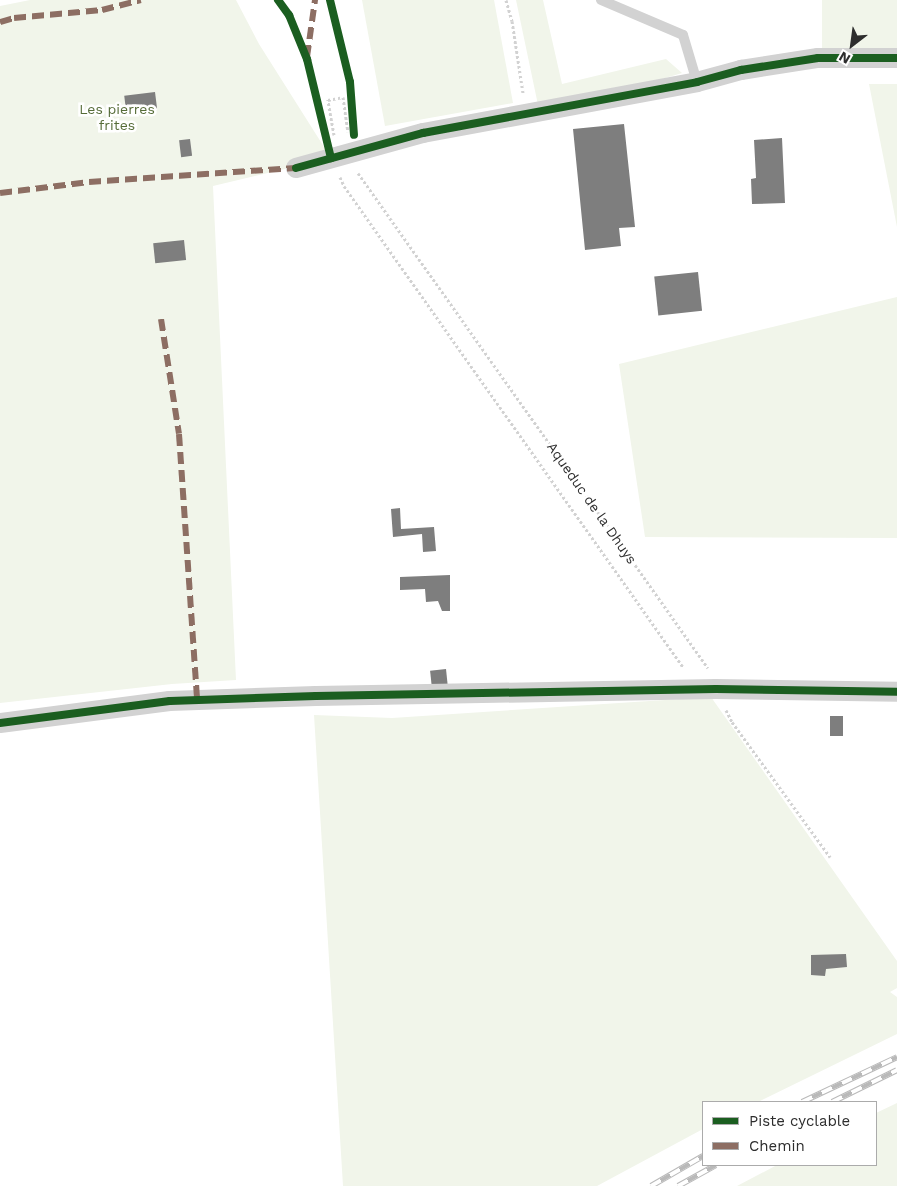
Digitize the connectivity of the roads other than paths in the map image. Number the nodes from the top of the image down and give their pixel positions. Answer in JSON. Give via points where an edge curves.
{"nodes":[{"id":1,"x":601,"y":0,"type":"edge"},
{"id":2,"x":897,"y":58,"type":"edge"},
{"id":3,"x":697,"y":82,"type":"junction"},
{"id":4,"x":296,"y":168,"type":"dead end"},
{"id":5,"x":897,"y":692,"type":"edge"},
{"id":6,"x":0,"y":723,"type":"edge"}],
"edges":[{"from":1,"to":3,"type":"lane","via":[[682,35]]},
{"from":2,"to":3,"type":"street","via":[[818,58],[741,70]]},
{"from":3,"to":4,"type":"street","via":[[354,143],[332,158]]},
{"from":5,"to":6,"type":"street","via":[[716,690],[170,701]]}]}
